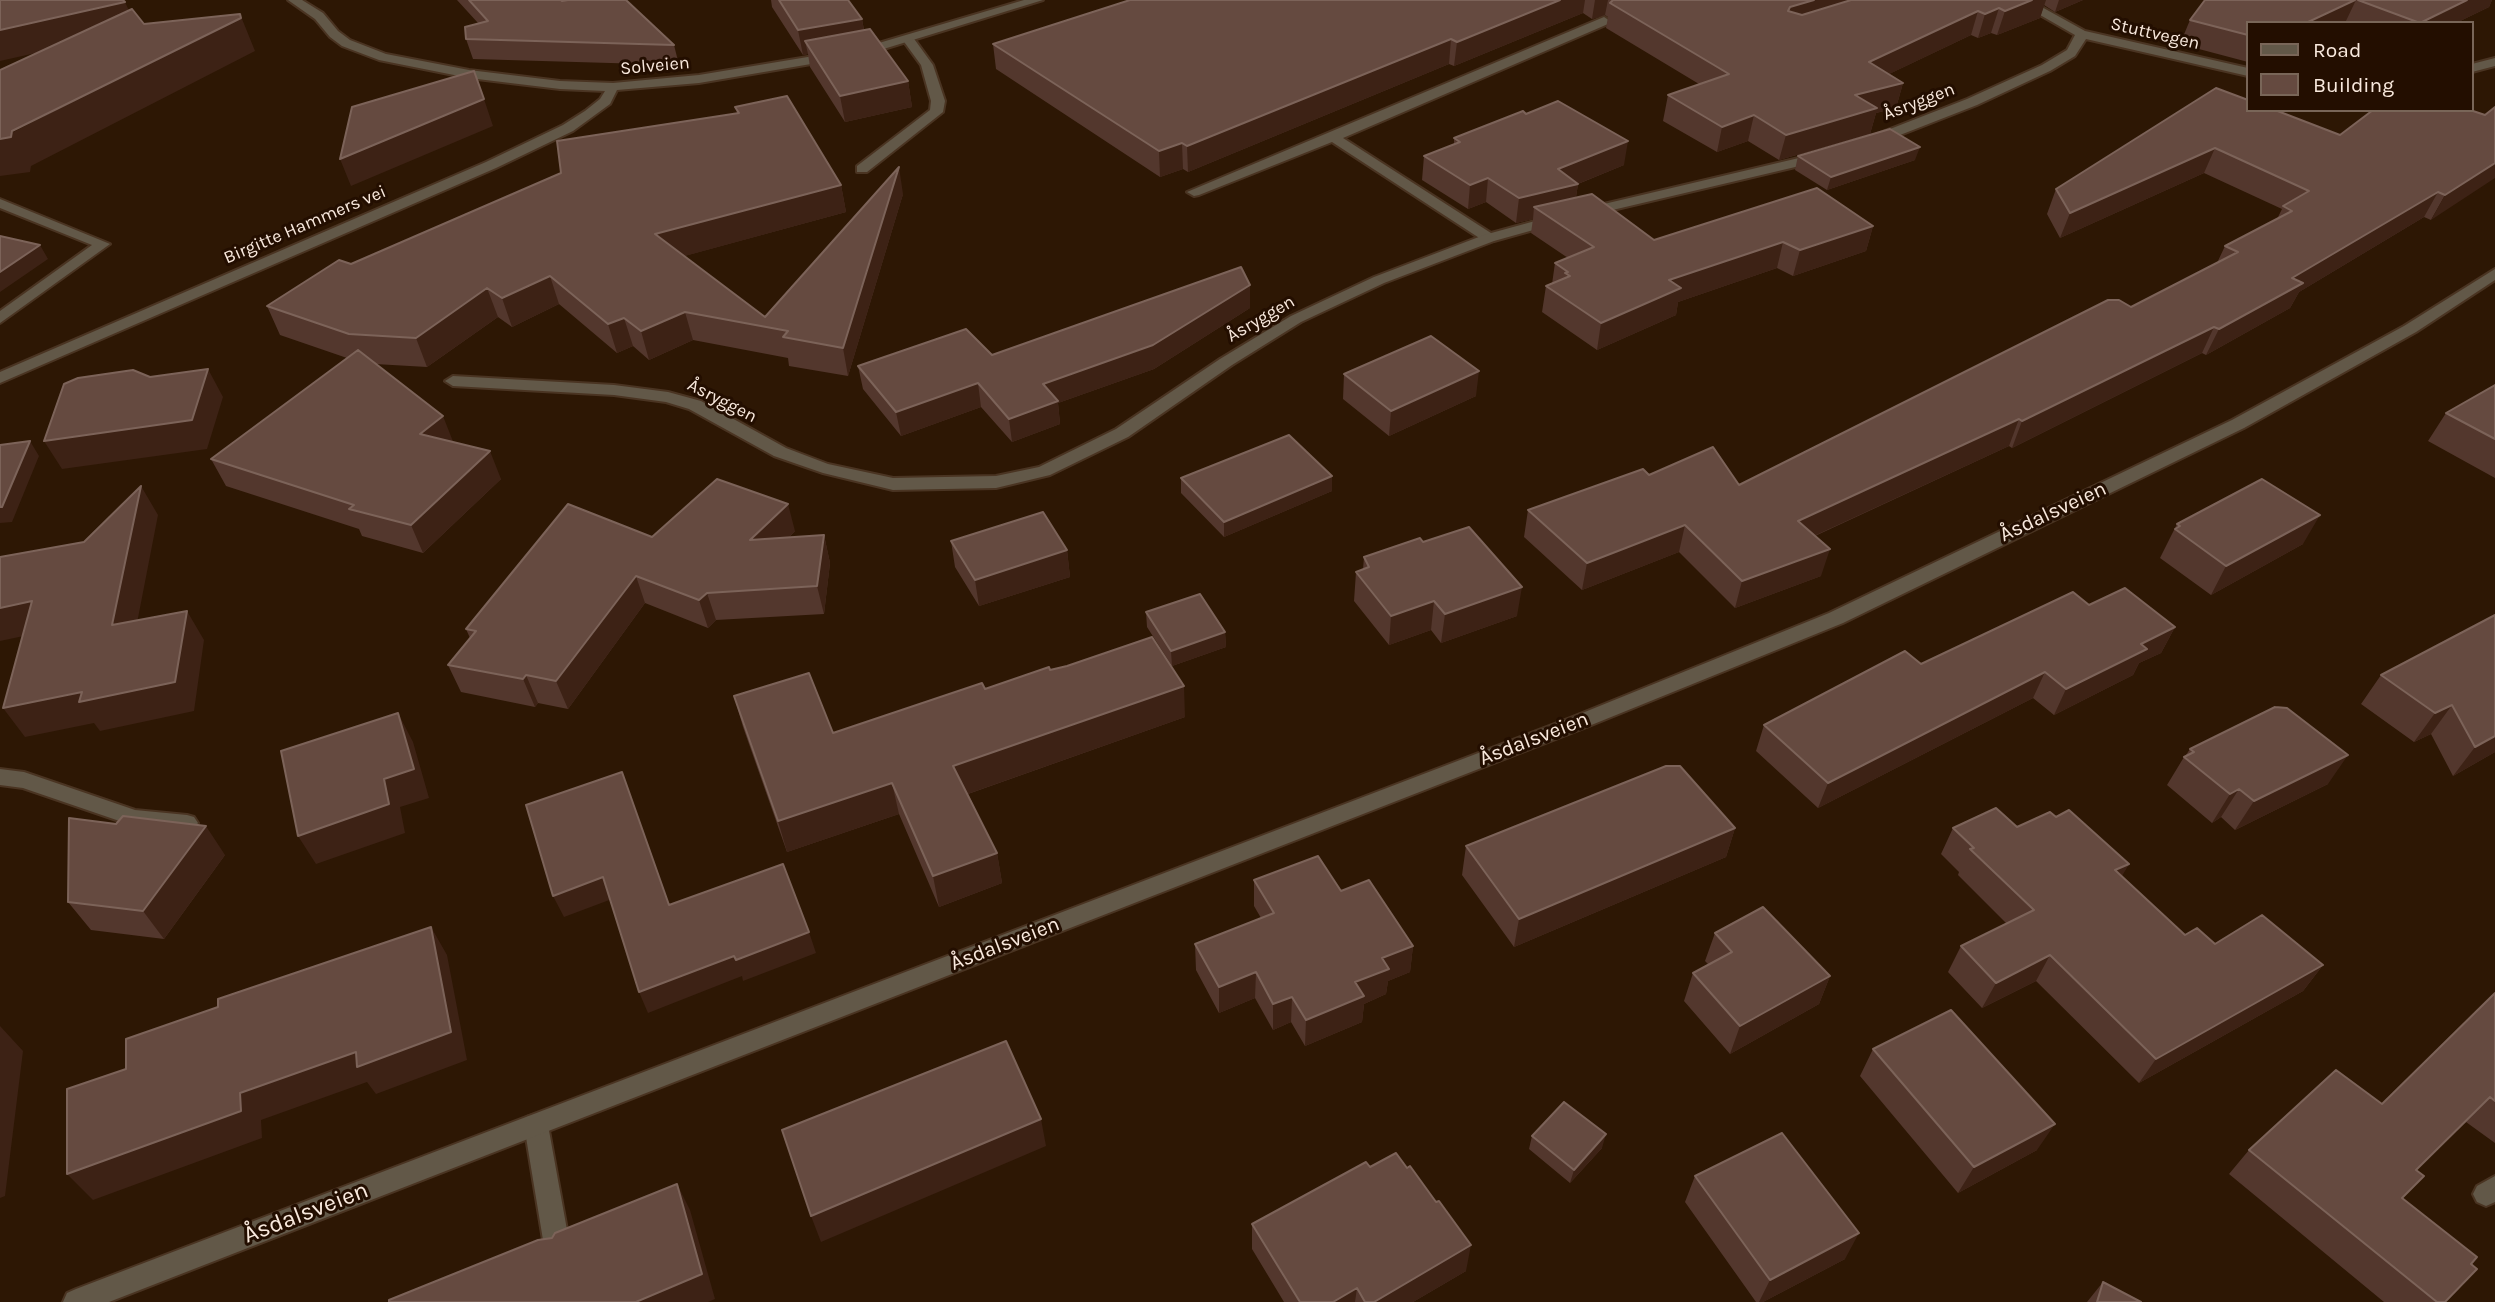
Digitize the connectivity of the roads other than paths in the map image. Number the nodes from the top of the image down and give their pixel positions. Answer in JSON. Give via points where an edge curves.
{"nodes":[{"id":1,"x":294,"y":0,"type":"edge"},
{"id":2,"x":2020,"y":0,"type":"edge"},
{"id":3,"x":1032,"y":1,"type":"edge"},
{"id":4,"x":1604,"y":21,"type":"dead end"},
{"id":5,"x":2081,"y":34,"type":"junction"},
{"id":6,"x":908,"y":39,"type":"junction"},
{"id":7,"x":2495,"y":62,"type":"edge"},
{"id":8,"x":2474,"y":67,"type":"edge"},
{"id":9,"x":2246,"y":72,"type":"edge"},
{"id":10,"x":613,"y":88,"type":"junction"},
{"id":11,"x":1333,"y":137,"type":"junction"},
{"id":12,"x":1853,"y":147,"type":"edge"},
{"id":13,"x":1835,"y":153,"type":"edge"},
{"id":14,"x":862,"y":169,"type":"dead end"},
{"id":15,"x":1194,"y":192,"type":"dead end"},
{"id":16,"x":0,"y":203,"type":"edge"},
{"id":17,"x":1489,"y":238,"type":"junction"},
{"id":18,"x":2495,"y":273,"type":"edge"},
{"id":19,"x":0,"y":318,"type":"edge"},
{"id":20,"x":0,"y":378,"type":"edge"},
{"id":21,"x":453,"y":382,"type":"dead end"},
{"id":22,"x":0,"y":777,"type":"edge"},
{"id":23,"x":187,"y":824,"type":"edge"},
{"id":24,"x":536,"y":1125,"type":"junction"},
{"id":25,"x":558,"y":1252,"type":"edge"},
{"id":26,"x":76,"y":1302,"type":"edge"}],
"edges":[{"from":1,"to":10,"type":"street","name":"Solveien","via":[[319,16],[346,43],[383,57],[482,76]]},
{"from":2,"to":5,"type":"street","name":"Stuttvegen"},
{"from":3,"to":6,"type":"street","name":"Solveien"},
{"from":4,"to":11,"type":"street"},
{"from":5,"to":9,"type":"street","name":"Stuttvegen"},
{"from":5,"to":12,"type":"street","name":"Åsryggen","via":[[2071,53],[2046,68],[1972,103]]},
{"from":6,"to":10,"type":"street","name":"Solveien","via":[[809,61]]},
{"from":6,"to":14,"type":"street","via":[[928,65],[938,101],[936,112]]},
{"from":7,"to":8,"type":"street"},
{"from":10,"to":20,"type":"street","name":"Birgitte Hammers vei","via":[[605,101],[568,128],[491,165]]},
{"from":11,"to":15,"type":"street"},
{"from":11,"to":17,"type":"street"},
{"from":13,"to":17,"type":"street","name":"Åsryggen"},
{"from":16,"to":19,"type":"street","via":[[103,244]]},
{"from":17,"to":21,"type":"street","name":"Åsryggen","via":[[1379,280],[1296,319],[1122,433],[1082,454],[1044,471],[996,482],[893,485],[823,467],[780,452],[695,405],[668,397]]},
{"from":18,"to":24,"type":"street","name":"Åsdalsveien","via":[[2410,329],[2238,424],[1836,618],[1577,723]]},
{"from":22,"to":23,"type":"street","via":[[24,780],[134,818]]},
{"from":24,"to":25,"type":"street"},
{"from":24,"to":26,"type":"street","name":"Åsdalsveien"}]}
